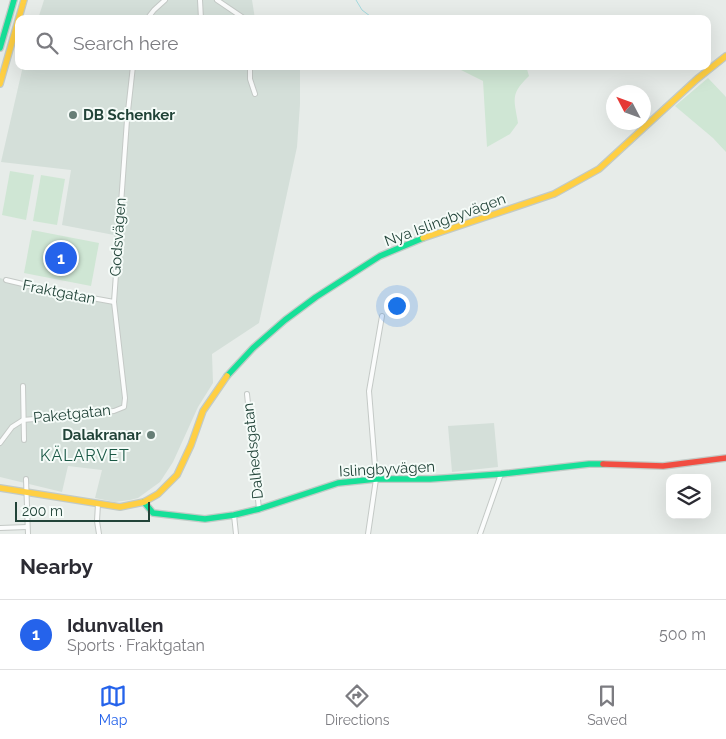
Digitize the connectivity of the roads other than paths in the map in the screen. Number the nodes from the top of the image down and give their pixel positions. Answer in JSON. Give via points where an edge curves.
{"nodes":[{"id":1,"x":14,"y":0,"type":"edge"},
{"id":2,"x":24,"y":0,"type":"edge"},
{"id":3,"x":165,"y":0,"type":"edge"},
{"id":4,"x":200,"y":0,"type":"edge"},
{"id":5,"x":217,"y":0,"type":"edge"},
{"id":6,"x":20,"y":15,"type":"edge"},
{"id":7,"x":150,"y":15,"type":"edge"},
{"id":8,"x":201,"y":15,"type":"edge"},
{"id":9,"x":238,"y":15,"type":"edge"},
{"id":10,"x":15,"y":32,"type":"edge"},
{"id":11,"x":0,"y":48,"type":"edge"},
{"id":12,"x":726,"y":56,"type":"edge"},
{"id":13,"x":711,"y":67,"type":"edge"},
{"id":14,"x":133,"y":70,"type":"edge"},
{"id":15,"x":250,"y":70,"type":"edge"},
{"id":16,"x":708,"y":70,"type":"edge"},
{"id":17,"x":0,"y":84,"type":"edge"},
{"id":18,"x":255,"y":94,"type":"dead end"},
{"id":19,"x":6,"y":280,"type":"dead end"},
{"id":20,"x":114,"y":302,"type":"junction"},
{"id":21,"x":382,"y":316,"type":"dead end"},
{"id":22,"x":23,"y":386,"type":"dead end"},
{"id":23,"x":248,"y":394,"type":"dead end"},
{"id":24,"x":124,"y":407,"type":"joint"},
{"id":25,"x":23,"y":420,"type":"junction"},
{"id":26,"x":24,"y":440,"type":"dead end"},
{"id":27,"x":0,"y":444,"type":"edge"},
{"id":28,"x":726,"y":458,"type":"edge"},
{"id":29,"x":501,"y":474,"type":"junction"},
{"id":30,"x":26,"y":478,"type":"dead end"},
{"id":31,"x":376,"y":479,"type":"junction"},
{"id":32,"x":0,"y":488,"type":"edge"},
{"id":33,"x":27,"y":492,"type":"junction"},
{"id":34,"x":144,"y":502,"type":"junction"},
{"id":35,"x":98,"y":504,"type":"junction"},
{"id":36,"x":259,"y":509,"type":"junction"},
{"id":37,"x":234,"y":514,"type":"junction"},
{"id":38,"x":27,"y":527,"type":"junction"},
{"id":39,"x":0,"y":528,"type":"edge"},
{"id":40,"x":28,"y":534,"type":"edge"},
{"id":41,"x":99,"y":534,"type":"edge"},
{"id":42,"x":236,"y":534,"type":"edge"},
{"id":43,"x":368,"y":534,"type":"edge"},
{"id":44,"x":480,"y":534,"type":"edge"}],
"edges":[{"from":1,"to":11,"type":"main road"},
{"from":2,"to":6,"type":"main road"},
{"from":3,"to":7,"type":"street"},
{"from":4,"to":8,"type":"street"},
{"from":5,"to":9,"type":"street"},
{"from":10,"to":17,"type":"main road"},
{"from":12,"to":13,"type":"main road","name":"Nya Islingbyvägen"},
{"from":14,"to":20,"type":"street","name":"Godsvägen"},
{"from":15,"to":18,"type":"street"},
{"from":16,"to":34,"type":"main road","name":"Nya Islingbyvägen","via":[[599,168],[554,194],[437,233],[380,256],[285,320],[226,377],[203,411],[177,475],[158,494]]},
{"from":19,"to":20,"type":"street","name":"Fraktgatan"},
{"from":20,"to":24,"type":"street","name":"Godsvägen"},
{"from":21,"to":31,"type":"street","via":[[369,391]]},
{"from":22,"to":25,"type":"street"},
{"from":23,"to":36,"type":"street","name":"Dalhedsgatan"},
{"from":24,"to":25,"type":"street","name":"Paketgatan","via":[[78,416]]},
{"from":25,"to":26,"type":"street"},
{"from":25,"to":27,"type":"street","name":"Paketgatan","via":[[12,427]]},
{"from":28,"to":29,"type":"main road","name":"Islingbyvägen","via":[[663,466],[590,464]]},
{"from":29,"to":31,"type":"main road","name":"Islingbyvägen"},
{"from":29,"to":44,"type":"street"},
{"from":30,"to":33,"type":"street"},
{"from":31,"to":36,"type":"main road","name":"Islingbyvägen","via":[[338,483]]},
{"from":31,"to":43,"type":"street"},
{"from":32,"to":33,"type":"main road"},
{"from":33,"to":35,"type":"main road"},
{"from":33,"to":38,"type":"street"},
{"from":34,"to":35,"type":"main road","via":[[120,507]]},
{"from":34,"to":37,"type":"main road","name":"Islingbyvägen","via":[[153,513],[205,519]]},
{"from":35,"to":41,"type":"street"},
{"from":36,"to":37,"type":"main road","name":"Islingbyvägen"},
{"from":37,"to":42,"type":"street"},
{"from":38,"to":39,"type":"street"},
{"from":38,"to":40,"type":"street"}]}
